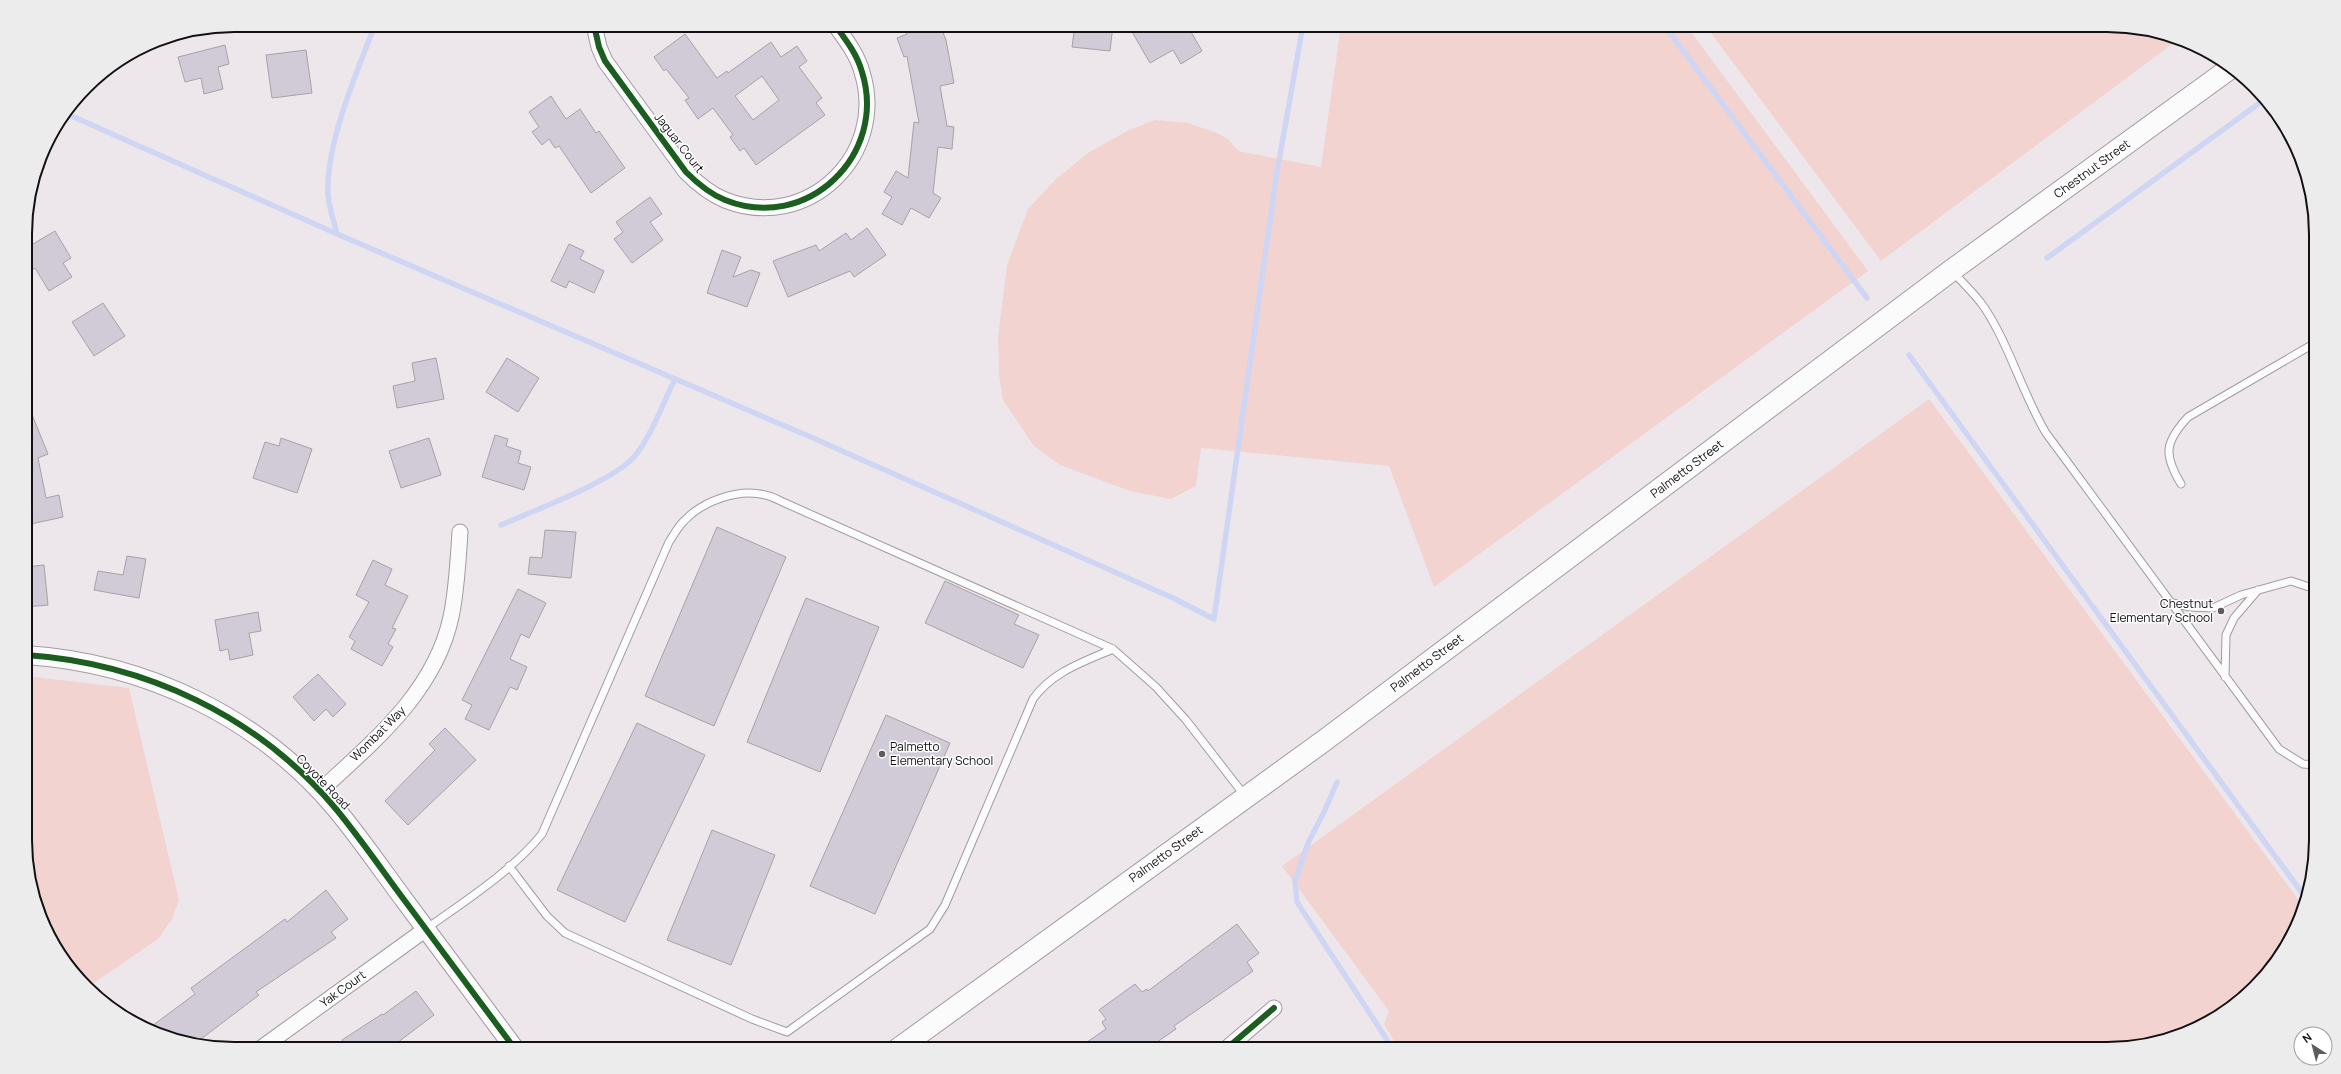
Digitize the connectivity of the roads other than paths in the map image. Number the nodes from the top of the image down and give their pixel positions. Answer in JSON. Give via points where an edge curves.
{"nodes":[{"id":1,"x":596,"y":32,"type":"edge"},
{"id":2,"x":840,"y":32,"type":"edge"},
{"id":3,"x":2226,"y":71,"type":"edge"},
{"id":4,"x":1952,"y":270,"type":"junction"},
{"id":5,"x":2309,"y":346,"type":"edge"},
{"id":6,"x":2182,"y":484,"type":"dead end"},
{"id":7,"x":460,"y":532,"type":"dead end"},
{"id":8,"x":2309,"y":586,"type":"edge"},
{"id":9,"x":2258,"y":590,"type":"junction"},
{"id":10,"x":2168,"y":602,"type":"junction"},
{"id":11,"x":1113,"y":649,"type":"junction"},
{"id":12,"x":32,"y":656,"type":"edge"},
{"id":13,"x":2225,"y":677,"type":"junction"},
{"id":14,"x":2309,"y":764,"type":"edge"},
{"id":15,"x":320,"y":791,"type":"junction"},
{"id":16,"x":1246,"y":797,"type":"junction"},
{"id":17,"x":509,"y":866,"type":"junction"},
{"id":18,"x":426,"y":929,"type":"junction"},
{"id":19,"x":1274,"y":1008,"type":"dead end"},
{"id":20,"x":270,"y":1042,"type":"edge"},
{"id":21,"x":510,"y":1042,"type":"edge"},
{"id":22,"x":908,"y":1042,"type":"edge"},
{"id":23,"x":1235,"y":1042,"type":"edge"}],
"edges":[{"from":1,"to":2,"type":"street","name":"Jaguar Court","via":[[605,61],[686,172],[697,183],[725,200],[757,207],[790,204],[820,191],[844,170],[859,145],[867,116],[866,86],[857,57]]},
{"from":3,"to":4,"type":"main road","name":"Chestnut Street"},
{"from":4,"to":10,"type":"lane","via":[[1983,306],[2046,433]]},
{"from":4,"to":16,"type":"main road","name":"Palmetto Street"},
{"from":5,"to":6,"type":"lane","via":[[2188,417],[2173,433],[2168,453],[2174,472]]},
{"from":7,"to":15,"type":"street","name":"Wombat Way","via":[[458,575],[451,618],[426,677],[388,728]]},
{"from":8,"to":9,"type":"lane","via":[[2291,581]]},
{"from":9,"to":10,"type":"lane","via":[[2212,608]]},
{"from":9,"to":13,"type":"lane","via":[[2234,618],[2226,635]]},
{"from":10,"to":13,"type":"lane"},
{"from":11,"to":16,"type":"lane","via":[[1156,687],[1186,720]]},
{"from":11,"to":17,"type":"lane","via":[[1052,678],[1033,700],[945,905],[930,929],[787,1032],[752,1019],[565,933],[539,907]]},
{"from":11,"to":17,"type":"lane","via":[[764,494],[744,494],[711,502],[684,520],[669,542],[542,834],[530,849]]},
{"from":12,"to":15,"type":"street","name":"Coyote Road","via":[[84,661],[136,675],[208,705],[263,741],[289,761]]},
{"from":13,"to":14,"type":"lane","via":[[2279,748],[2303,764]]},
{"from":15,"to":18,"type":"street","name":"Coyote Road","via":[[352,829]]},
{"from":16,"to":22,"type":"main road","name":"Palmetto Street"},
{"from":17,"to":18,"type":"lane"},
{"from":18,"to":20,"type":"street","name":"Yak Court"},
{"from":18,"to":21,"type":"street","name":"Coyote Road"},
{"from":19,"to":23,"type":"street"}]}
